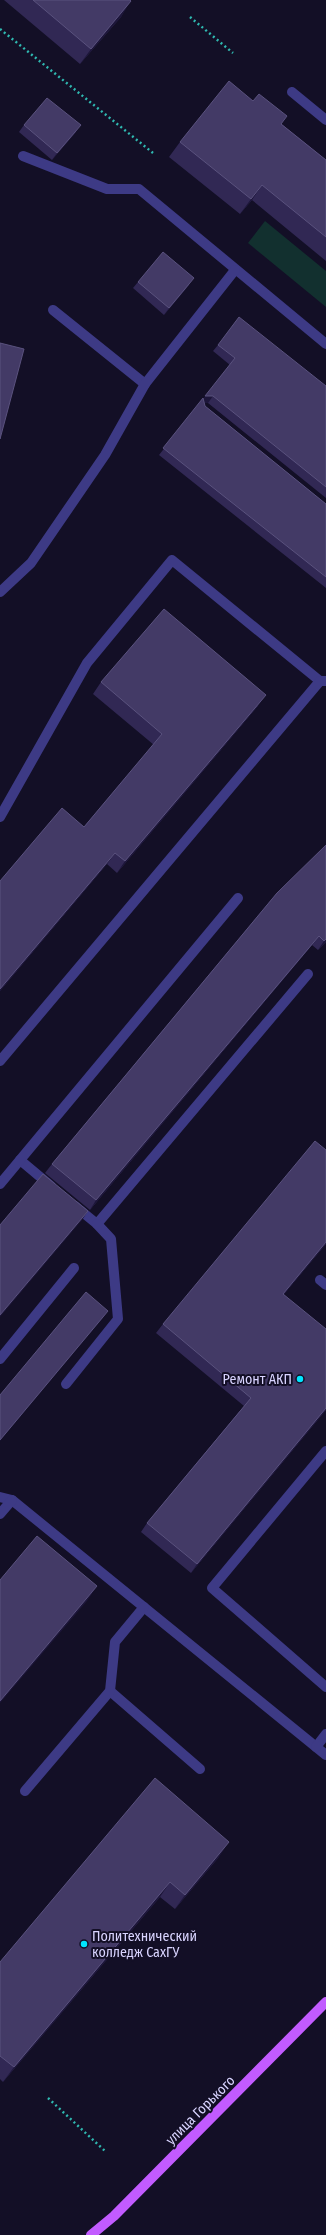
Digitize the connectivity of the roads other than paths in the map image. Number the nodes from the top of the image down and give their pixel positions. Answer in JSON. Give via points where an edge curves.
{"nodes":[{"id":1,"x":292,"y":92,"type":"dead end"},
{"id":2,"x":326,"y":120,"type":"edge"},
{"id":3,"x":23,"y":156,"type":"dead end"},
{"id":4,"x":236,"y":270,"type":"junction"},
{"id":5,"x":53,"y":310,"type":"dead end"},
{"id":6,"x":326,"y":344,"type":"edge"},
{"id":7,"x":145,"y":384,"type":"junction"},
{"id":8,"x":0,"y":592,"type":"edge"},
{"id":9,"x":323,"y":681,"type":"edge"},
{"id":10,"x":0,"y":817,"type":"edge"},
{"id":11,"x":238,"y":898,"type":"dead end"},
{"id":12,"x":308,"y":974,"type":"dead end"},
{"id":13,"x":0,"y":1061,"type":"edge"},
{"id":14,"x":20,"y":1160,"type":"junction"},
{"id":15,"x":0,"y":1184,"type":"edge"},
{"id":16,"x":97,"y":1224,"type":"junction"},
{"id":17,"x":74,"y":1268,"type":"dead end"},
{"id":18,"x":0,"y":1359,"type":"edge"},
{"id":19,"x":66,"y":1384,"type":"dead end"},
{"id":20,"x":326,"y":1451,"type":"edge"},
{"id":21,"x":0,"y":1496,"type":"edge"},
{"id":22,"x":12,"y":1500,"type":"junction"},
{"id":23,"x":0,"y":1514,"type":"edge"},
{"id":24,"x":144,"y":1608,"type":"junction"},
{"id":25,"x":326,"y":1687,"type":"edge"},
{"id":26,"x":110,"y":1690,"type":"junction"},
{"id":27,"x":326,"y":1734,"type":"edge"},
{"id":28,"x":316,"y":1747,"type":"junction"},
{"id":29,"x":326,"y":1755,"type":"edge"},
{"id":30,"x":200,"y":1769,"type":"dead end"},
{"id":31,"x":25,"y":1791,"type":"dead end"},
{"id":32,"x":326,"y":2002,"type":"edge"},
{"id":33,"x":91,"y":2235,"type":"edge"}],
"edges":[{"from":1,"to":2,"type":"lane"},
{"from":3,"to":4,"type":"lane","via":[[107,189],[139,189]]},
{"from":4,"to":6,"type":"lane"},
{"from":4,"to":7,"type":"lane"},
{"from":5,"to":7,"type":"lane"},
{"from":7,"to":8,"type":"lane","via":[[105,455],[35,556]]},
{"from":9,"to":10,"type":"lane","via":[[172,560],[87,663]]},
{"from":9,"to":13,"type":"lane"},
{"from":11,"to":14,"type":"lane"},
{"from":12,"to":16,"type":"lane"},
{"from":14,"to":15,"type":"lane"},
{"from":14,"to":16,"type":"lane"},
{"from":16,"to":19,"type":"lane","via":[[111,1239],[118,1319]]},
{"from":17,"to":18,"type":"lane"},
{"from":20,"to":25,"type":"lane","via":[[212,1588]]},
{"from":21,"to":22,"type":"lane"},
{"from":22,"to":23,"type":"lane"},
{"from":22,"to":24,"type":"lane"},
{"from":24,"to":26,"type":"lane","via":[[116,1642]]},
{"from":24,"to":28,"type":"lane"},
{"from":26,"to":30,"type":"lane"},
{"from":26,"to":31,"type":"lane"},
{"from":27,"to":28,"type":"lane"},
{"from":28,"to":29,"type":"lane"},
{"from":32,"to":33,"type":"main road","name":"улица Горького","via":[[114,2216]]}]}
